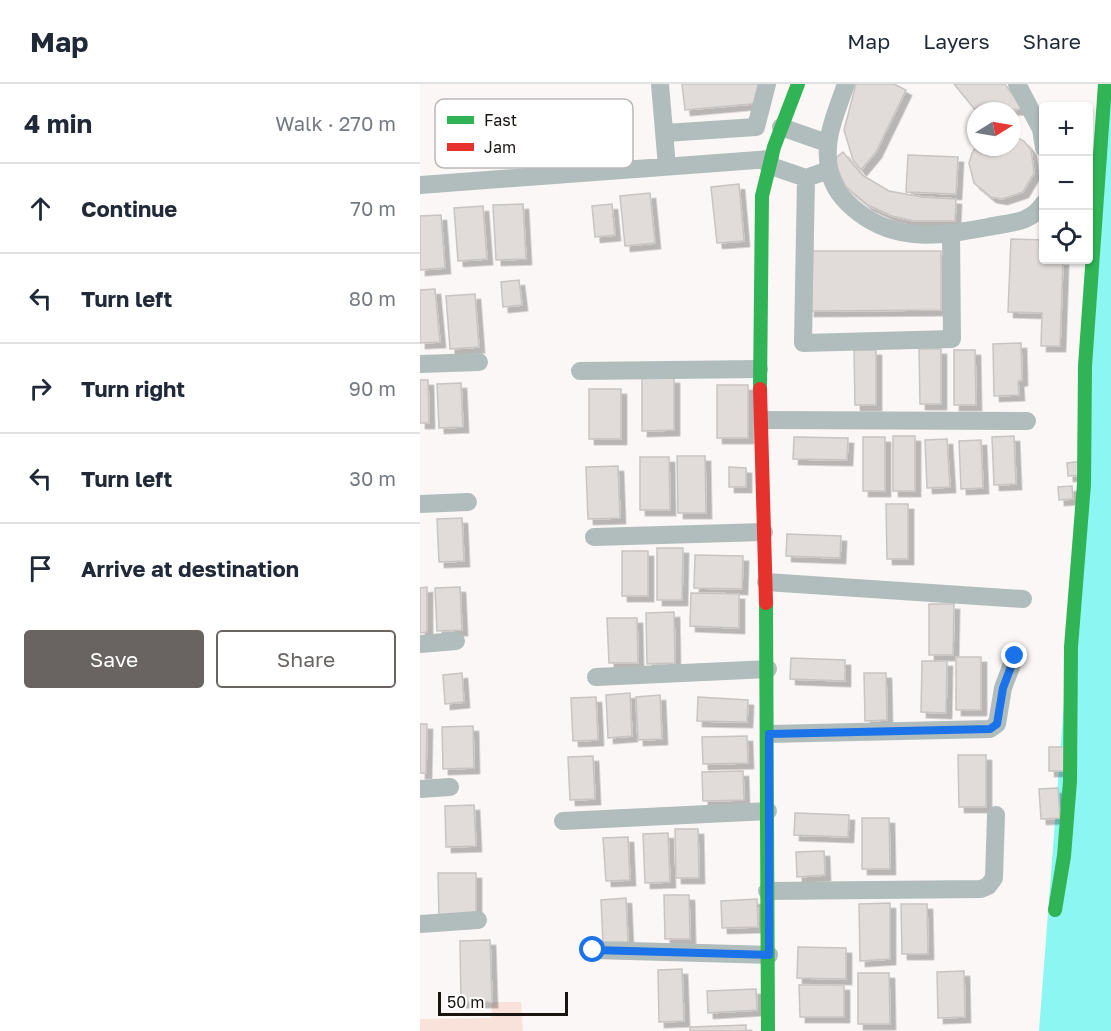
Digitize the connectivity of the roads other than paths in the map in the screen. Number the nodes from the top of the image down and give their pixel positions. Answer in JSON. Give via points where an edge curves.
{"nodes":[{"id":1,"x":660,"y":84,"type":"edge"},
{"id":2,"x":767,"y":84,"type":"edge"},
{"id":3,"x":798,"y":84,"type":"edge"},
{"id":4,"x":846,"y":84,"type":"edge"},
{"id":5,"x":1017,"y":84,"type":"edge"},
{"id":6,"x":1105,"y":84,"type":"edge"},
{"id":7,"x":1039,"y":125,"type":"edge"},
{"id":8,"x":781,"y":127,"type":"junction"},
{"id":9,"x":665,"y":133,"type":"junction"},
{"id":10,"x":826,"y":143,"type":"junction"},
{"id":11,"x":769,"y":162,"type":"junction"},
{"id":12,"x":667,"y":167,"type":"junction"},
{"id":13,"x":829,"y":170,"type":"junction"},
{"id":14,"x":806,"y":178,"type":"junction"},
{"id":15,"x":420,"y":185,"type":"edge"},
{"id":16,"x":1040,"y":210,"type":"edge"},
{"id":17,"x":951,"y":234,"type":"junction"},
{"id":18,"x":479,"y":362,"type":"dead end"},
{"id":19,"x":420,"y":364,"type":"edge"},
{"id":20,"x":759,"y":369,"type":"junction"},
{"id":21,"x":580,"y":371,"type":"dead end"},
{"id":22,"x":762,"y":420,"type":"junction"},
{"id":23,"x":1027,"y":421,"type":"dead end"},
{"id":24,"x":468,"y":502,"type":"dead end"},
{"id":25,"x":420,"y":504,"type":"edge"},
{"id":26,"x":764,"y":532,"type":"junction"},
{"id":27,"x":594,"y":537,"type":"dead end"},
{"id":28,"x":766,"y":582,"type":"junction"},
{"id":29,"x":1023,"y":599,"type":"dead end"},
{"id":30,"x":456,"y":641,"type":"dead end"},
{"id":31,"x":420,"y":644,"type":"edge"},
{"id":32,"x":1015,"y":656,"type":"dead end"},
{"id":33,"x":768,"y":669,"type":"junction"},
{"id":34,"x":596,"y":677,"type":"dead end"},
{"id":35,"x":769,"y":734,"type":"junction"},
{"id":36,"x":450,"y":787,"type":"dead end"},
{"id":37,"x":420,"y":789,"type":"edge"},
{"id":38,"x":768,"y":812,"type":"junction"},
{"id":39,"x":996,"y":815,"type":"dead end"},
{"id":40,"x":563,"y":821,"type":"dead end"},
{"id":41,"x":767,"y":891,"type":"junction"},
{"id":42,"x":1055,"y":910,"type":"dead end"},
{"id":43,"x":478,"y":920,"type":"dead end"},
{"id":44,"x":420,"y":924,"type":"edge"},
{"id":45,"x":593,"y":950,"type":"dead end"},
{"id":46,"x":769,"y":955,"type":"junction"},
{"id":47,"x":768,"y":1031,"type":"edge"}],
"edges":[{"from":1,"to":9,"type":"street"},
{"from":2,"to":9,"type":"street","via":[[756,127]]},
{"from":3,"to":8,"type":"street"},
{"from":4,"to":10,"type":"street"},
{"from":5,"to":7,"type":"street"},
{"from":6,"to":42,"type":"street","via":[[1085,366],[1084,484],[1071,647],[1070,781]]},
{"from":8,"to":10,"type":"street"},
{"from":8,"to":11,"type":"street"},
{"from":9,"to":12,"type":"street"},
{"from":10,"to":13,"type":"street"},
{"from":11,"to":12,"type":"street"},
{"from":11,"to":14,"type":"street"},
{"from":11,"to":20,"type":"street","via":[[760,213]]},
{"from":12,"to":15,"type":"street"},
{"from":13,"to":14,"type":"street"},
{"from":13,"to":17,"type":"street","via":[[848,205],[875,225],[905,234]]},
{"from":14,"to":17,"type":"street","via":[[803,343],[952,339]]},
{"from":16,"to":17,"type":"street","via":[[1026,221]]},
{"from":18,"to":19,"type":"street"},
{"from":20,"to":21,"type":"street"},
{"from":20,"to":22,"type":"street"},
{"from":22,"to":23,"type":"street"},
{"from":22,"to":26,"type":"street"},
{"from":24,"to":25,"type":"street"},
{"from":26,"to":27,"type":"street"},
{"from":26,"to":28,"type":"street"},
{"from":28,"to":29,"type":"street"},
{"from":28,"to":33,"type":"street"},
{"from":30,"to":31,"type":"street"},
{"from":32,"to":35,"type":"street","via":[[1003,688],[997,724],[990,729]]},
{"from":33,"to":34,"type":"street"},
{"from":33,"to":35,"type":"street"},
{"from":35,"to":38,"type":"street"},
{"from":36,"to":37,"type":"street"},
{"from":38,"to":40,"type":"street"},
{"from":38,"to":41,"type":"street"},
{"from":39,"to":41,"type":"street","via":[[994,878],[981,889]]},
{"from":41,"to":46,"type":"street"},
{"from":43,"to":44,"type":"street"},
{"from":45,"to":46,"type":"street"},
{"from":46,"to":47,"type":"street"}]}
